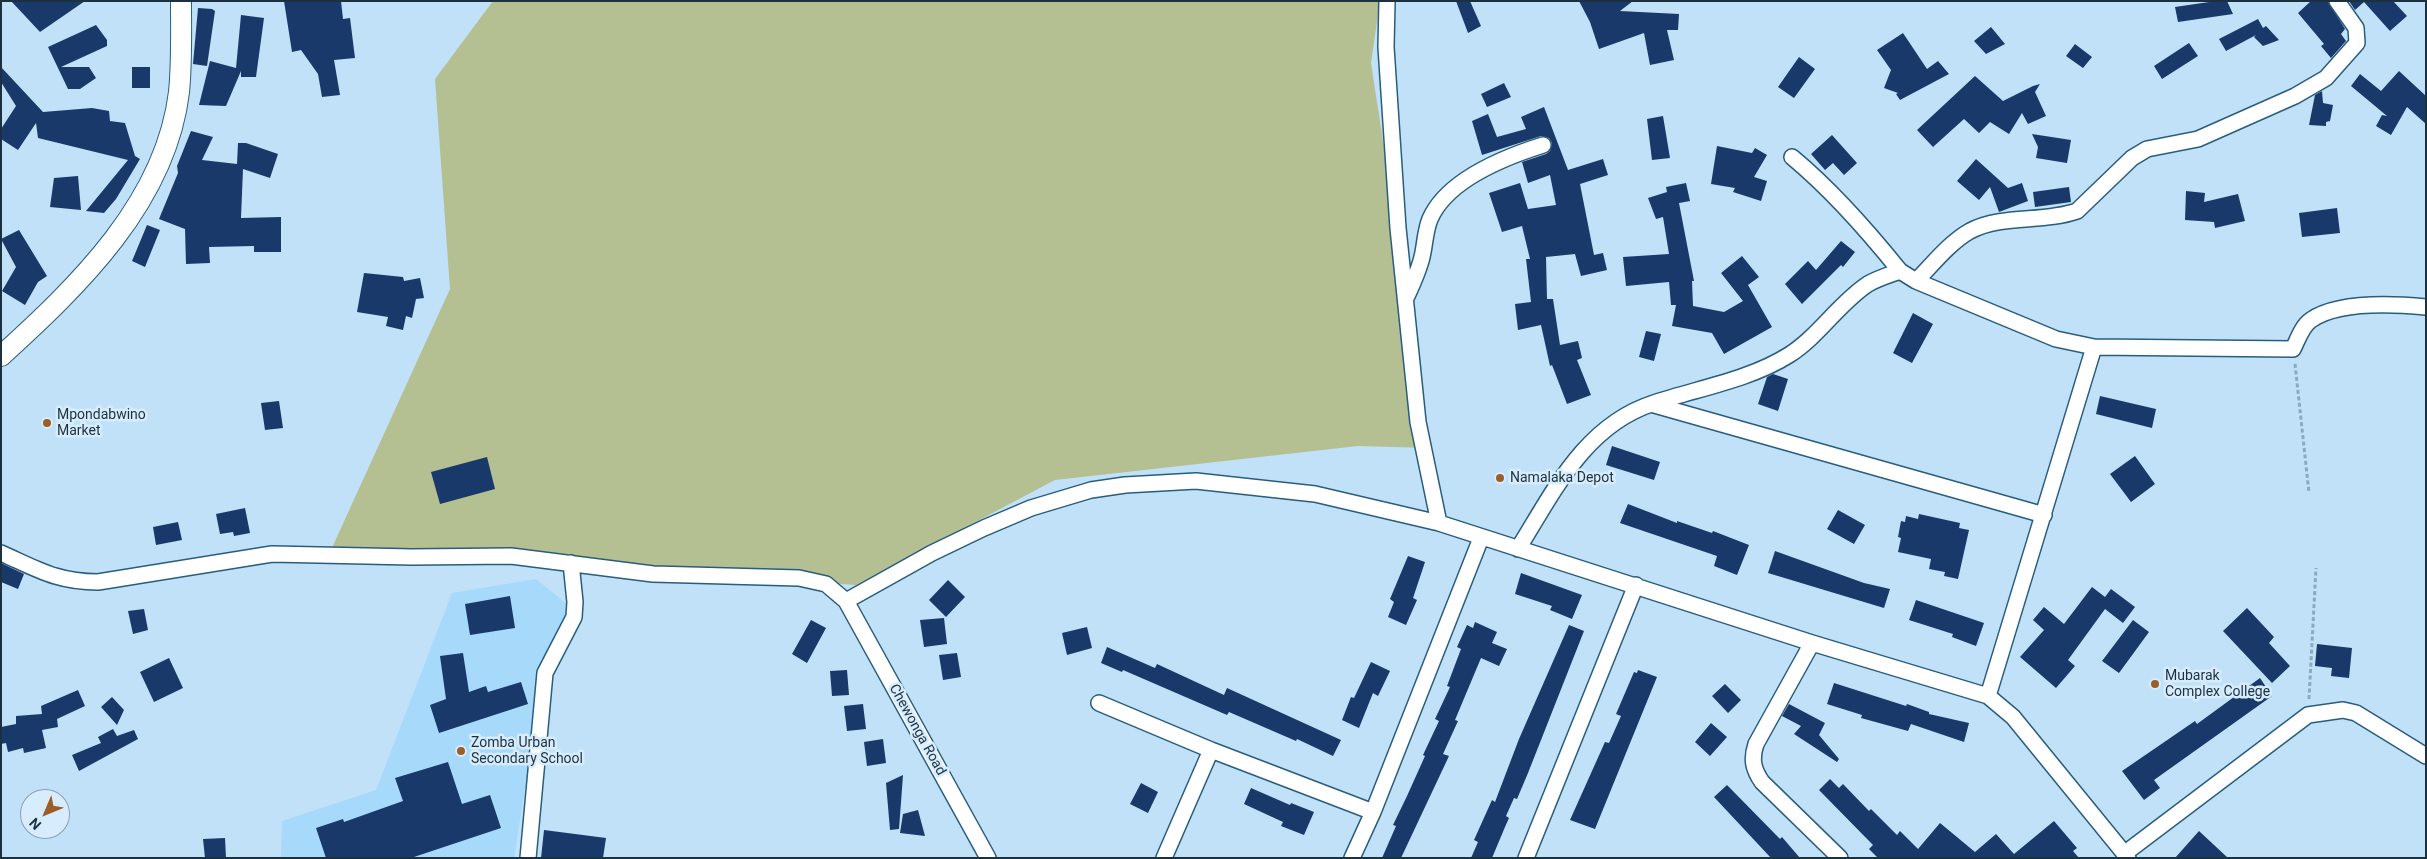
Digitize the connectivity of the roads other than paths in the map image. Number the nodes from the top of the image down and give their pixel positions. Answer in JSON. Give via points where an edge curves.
{"nodes":[{"id":1,"x":181,"y":1,"type":"edge"},
{"id":2,"x":1387,"y":1,"type":"edge"},
{"id":3,"x":2337,"y":1,"type":"edge"},
{"id":4,"x":1542,"y":145,"type":"dead end"},
{"id":5,"x":1792,"y":158,"type":"dead end"},
{"id":6,"x":1900,"y":271,"type":"junction"},
{"id":7,"x":1916,"y":281,"type":"junction"},
{"id":8,"x":1406,"y":300,"type":"junction"},
{"id":9,"x":2426,"y":307,"type":"edge"},
{"id":10,"x":2094,"y":347,"type":"junction"},
{"id":11,"x":1,"y":356,"type":"edge"},
{"id":12,"x":1651,"y":404,"type":"junction"},
{"id":13,"x":2044,"y":515,"type":"junction"},
{"id":14,"x":1439,"y":523,"type":"junction"},
{"id":15,"x":1481,"y":538,"type":"junction"},
{"id":16,"x":1518,"y":549,"type":"junction"},
{"id":17,"x":1,"y":553,"type":"edge"},
{"id":18,"x":571,"y":564,"type":"junction"},
{"id":19,"x":1636,"y":585,"type":"junction"},
{"id":20,"x":846,"y":602,"type":"junction"},
{"id":21,"x":1812,"y":643,"type":"junction"},
{"id":22,"x":1988,"y":696,"type":"junction"},
{"id":23,"x":1099,"y":703,"type":"dead end"},
{"id":24,"x":1211,"y":750,"type":"junction"},
{"id":25,"x":2426,"y":756,"type":"edge"},
{"id":26,"x":1373,"y":812,"type":"junction"},
{"id":27,"x":2126,"y":856,"type":"edge"},
{"id":28,"x":528,"y":858,"type":"edge"},
{"id":29,"x":988,"y":858,"type":"edge"},
{"id":30,"x":1164,"y":858,"type":"edge"},
{"id":31,"x":1352,"y":858,"type":"edge"},
{"id":32,"x":1526,"y":858,"type":"edge"},
{"id":33,"x":1840,"y":858,"type":"edge"}],
"edges":[{"from":1,"to":11,"type":"street","via":[[179,93],[172,125],[149,187],[95,261],[46,315]]},
{"from":2,"to":8,"type":"street","via":[[1388,84]]},
{"from":3,"to":7,"type":"street","via":[[2356,28],[2357,44],[2326,78],[2217,132],[2147,149],[2132,158],[2077,211],[2064,216],[1998,223],[1971,231]]},
{"from":4,"to":8,"type":"street","via":[[1492,164],[1454,190],[1439,206],[1430,219],[1422,257]]},
{"from":5,"to":6,"type":"street","via":[[1857,218]]},
{"from":6,"to":7,"type":"street"},
{"from":6,"to":12,"type":"street","via":[[1868,284],[1791,354],[1765,368]]},
{"from":7,"to":10,"type":"street","via":[[2056,339]]},
{"from":8,"to":14,"type":"street","via":[[1418,422]]},
{"from":9,"to":10,"type":"street","via":[[2346,307],[2327,312],[2310,320],[2294,349]]},
{"from":10,"to":13,"type":"street"},
{"from":12,"to":13,"type":"street"},
{"from":12,"to":16,"type":"street","via":[[1611,424],[1585,447],[1564,474]]},
{"from":13,"to":22,"type":"street"},
{"from":14,"to":15,"type":"street"},
{"from":14,"to":20,"type":"street","via":[[1285,490],[1196,481],[1125,485],[1091,490],[1031,508],[932,553]]},
{"from":15,"to":16,"type":"street"},
{"from":15,"to":26,"type":"street"},
{"from":16,"to":19,"type":"street"},
{"from":17,"to":18,"type":"street","name":"Chewonga Road","via":[[58,579],[78,582],[98,582],[272,554],[512,556]]},
{"from":18,"to":20,"type":"street","name":"Chewonga Road","via":[[654,574],[799,578],[826,584]]},
{"from":18,"to":28,"type":"street","via":[[574,617],[546,673]]},
{"from":19,"to":21,"type":"street"},
{"from":19,"to":32,"type":"street"},
{"from":20,"to":29,"type":"street","name":"Chewonga Road"},
{"from":21,"to":22,"type":"street"},
{"from":21,"to":33,"type":"street","via":[[1756,744],[1754,771]]},
{"from":22,"to":27,"type":"street","via":[[2013,716]]},
{"from":23,"to":24,"type":"street"},
{"from":24,"to":26,"type":"street"},
{"from":24,"to":30,"type":"street"},
{"from":25,"to":27,"type":"street","via":[[2356,713],[2344,710],[2308,715]]},
{"from":26,"to":31,"type":"street"}]}
